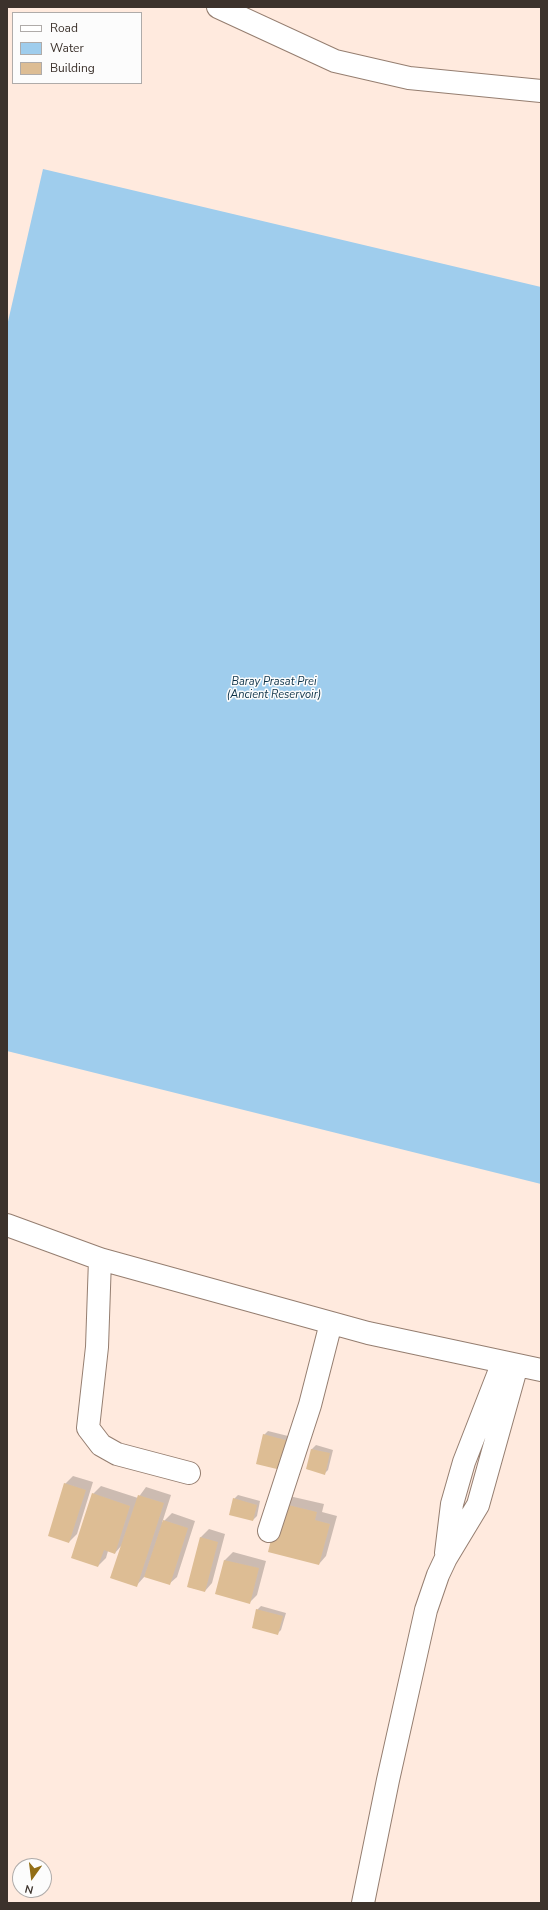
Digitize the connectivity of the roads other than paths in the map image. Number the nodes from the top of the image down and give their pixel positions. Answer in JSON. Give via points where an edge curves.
{"nodes":[{"id":1,"x":218,"y":7,"type":"edge"},
{"id":2,"x":541,"y":91,"type":"edge"},
{"id":3,"x":7,"y":1225,"type":"edge"},
{"id":4,"x":100,"y":1259,"type":"junction"},
{"id":5,"x":331,"y":1323,"type":"junction"},
{"id":6,"x":510,"y":1364,"type":"junction"},
{"id":7,"x":541,"y":1370,"type":"edge"},
{"id":8,"x":188,"y":1473,"type":"dead end"},
{"id":9,"x":269,"y":1531,"type":"dead end"},
{"id":10,"x":363,"y":1903,"type":"edge"}],
"edges":[{"from":1,"to":2,"type":"street","via":[[335,61],[409,78]]},
{"from":3,"to":4,"type":"street"},
{"from":4,"to":5,"type":"street"},
{"from":4,"to":8,"type":"street","via":[[97,1347],[88,1428],[101,1445],[117,1454]]},
{"from":5,"to":6,"type":"street"},
{"from":5,"to":9,"type":"street","via":[[304,1426]]},
{"from":6,"to":7,"type":"street"},
{"from":6,"to":10,"type":"street","via":[[478,1505],[446,1558],[426,1610]]}]}
